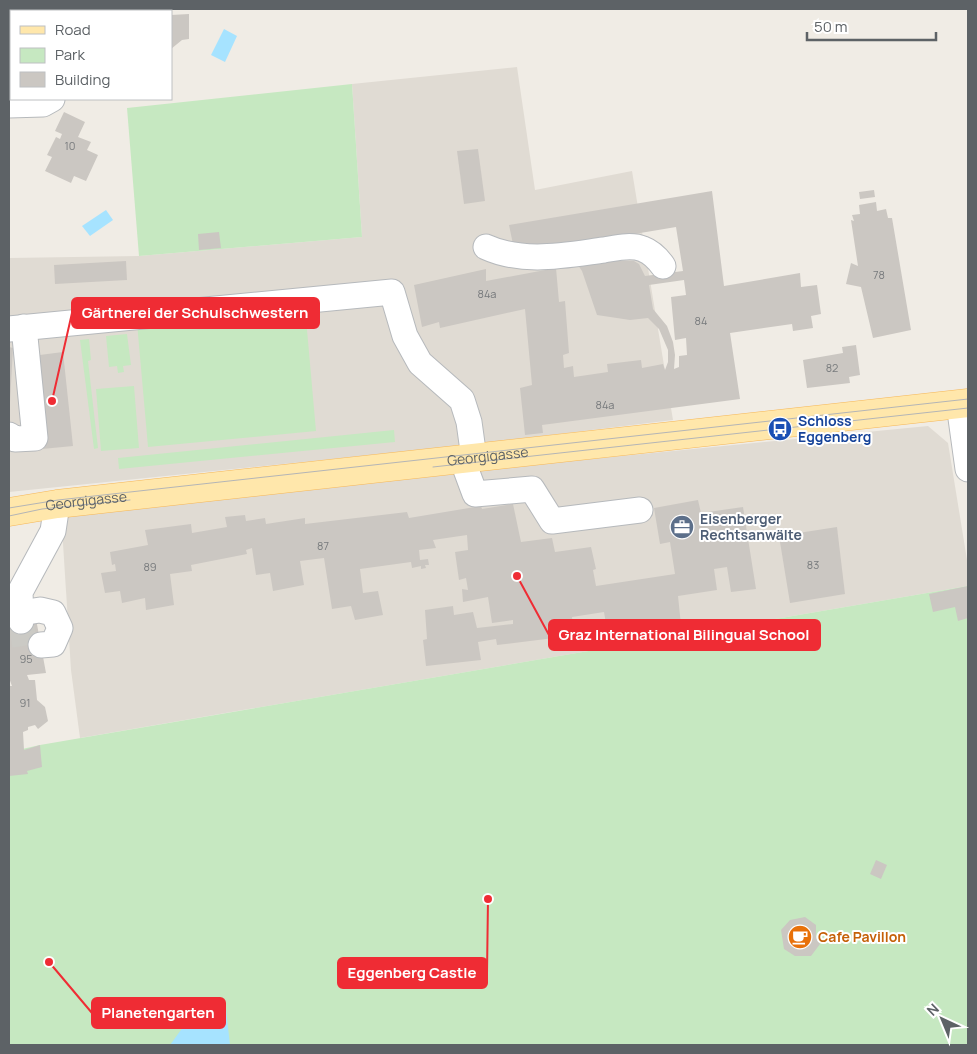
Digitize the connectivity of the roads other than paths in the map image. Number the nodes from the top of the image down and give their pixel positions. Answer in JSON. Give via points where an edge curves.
{"nodes":[{"id":1,"x":50,"y":100,"type":"edge"},
{"id":2,"x":9,"y":105,"type":"edge"},
{"id":3,"x":486,"y":247,"type":"dead end"},
{"id":4,"x":663,"y":266,"type":"dead end"},
{"id":5,"x":16,"y":328,"type":"edge"},
{"id":6,"x":964,"y":403,"type":"edge"},
{"id":7,"x":9,"y":434,"type":"edge"},
{"id":8,"x":468,"y":459,"type":"junction"},
{"id":9,"x":968,"y":469,"type":"edge"},
{"id":10,"x":57,"y":504,"type":"junction"},
{"id":11,"x":640,"y":510,"type":"dead end"},
{"id":12,"x":9,"y":512,"type":"edge"},
{"id":13,"x":41,"y":645,"type":"dead end"}],
"edges":[{"from":1,"to":2,"type":"street","via":[[43,104]]},
{"from":3,"to":4,"type":"street","via":[[523,257],[631,246],[642,249]]},
{"from":5,"to":7,"type":"street","via":[[35,438],[15,439]]},
{"from":5,"to":8,"type":"street","via":[[392,292],[405,336],[420,363],[462,400],[469,422]]},
{"from":6,"to":8,"type":"main road","name":"Georgigasse"},
{"from":6,"to":9,"type":"street"},
{"from":8,"to":10,"type":"main road","name":"Georgigasse"},
{"from":8,"to":11,"type":"street","via":[[475,494],[532,490],[552,521]]},
{"from":10,"to":12,"type":"main road","name":"Georgigasse"},
{"from":10,"to":13,"type":"street","via":[[53,531],[20,592],[20,617],[40,610],[53,613],[60,628],[53,644]]}]}
